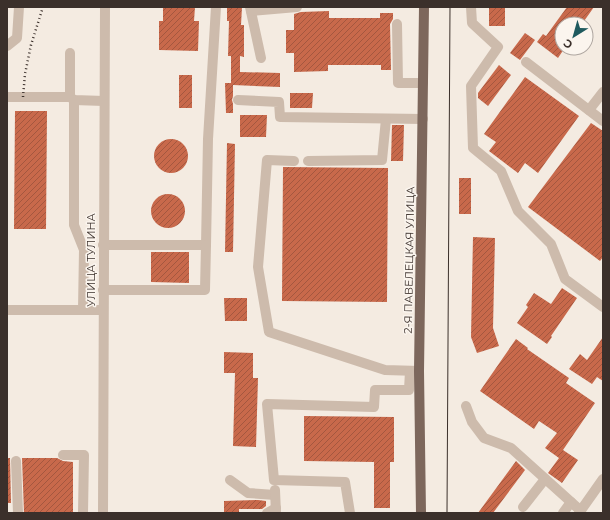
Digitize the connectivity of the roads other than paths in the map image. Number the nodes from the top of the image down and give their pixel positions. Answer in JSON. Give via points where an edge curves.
{"nodes":[{"id":1,"x":19,"y":7,"type":"edge"},
{"id":2,"x":105,"y":7,"type":"edge"},
{"id":3,"x":216,"y":7,"type":"edge"},
{"id":4,"x":297,"y":7,"type":"edge"},
{"id":5,"x":424,"y":7,"type":"edge"},
{"id":6,"x":471,"y":7,"type":"edge"},
{"id":7,"x":250,"y":9,"type":"edge"},
{"id":8,"x":397,"y":24,"type":"dead end"},
{"id":9,"x":7,"y":46,"type":"edge"},
{"id":10,"x":70,"y":53,"type":"dead end"},
{"id":11,"x":261,"y":58,"type":"dead end"},
{"id":12,"x":526,"y":62,"type":"dead end"},
{"id":13,"x":423,"y":83,"type":"junction"},
{"id":14,"x":603,"y":92,"type":"edge"},
{"id":15,"x":7,"y":97,"type":"edge"},
{"id":16,"x":72,"y":98,"type":"junction"},
{"id":17,"x":104,"y":100,"type":"junction"},
{"id":18,"x":238,"y":100,"type":"dead end"},
{"id":19,"x":589,"y":110,"type":"junction"},
{"id":20,"x":386,"y":119,"type":"junction"},
{"id":21,"x":423,"y":119,"type":"junction"},
{"id":22,"x":603,"y":121,"type":"edge"},
{"id":23,"x":294,"y":161,"type":"dead end"},
{"id":24,"x":308,"y":161,"type":"dead end"},
{"id":25,"x":206,"y":244,"type":"junction"},
{"id":26,"x":103,"y":245,"type":"junction"},
{"id":27,"x":103,"y":290,"type":"junction"},
{"id":28,"x":603,"y":307,"type":"edge"},
{"id":29,"x":7,"y":310,"type":"edge"},
{"id":30,"x":84,"y":310,"type":"junction"},
{"id":31,"x":103,"y":310,"type":"junction"},
{"id":32,"x":414,"y":370,"type":"junction"},
{"id":33,"x":466,"y":406,"type":"dead end"},
{"id":34,"x":63,"y":455,"type":"dead end"},
{"id":35,"x":16,"y":461,"type":"dead end"},
{"id":36,"x":545,"y":478,"type":"junction"},
{"id":37,"x":603,"y":479,"type":"edge"},
{"id":38,"x":230,"y":480,"type":"dead end"},
{"id":39,"x":274,"y":480,"type":"junction"},
{"id":40,"x":275,"y":495,"type":"junction"},
{"id":41,"x":571,"y":502,"type":"junction"},
{"id":42,"x":523,"y":506,"type":"dead end"},
{"id":43,"x":273,"y":511,"type":"edge"},
{"id":44,"x":580,"y":512,"type":"edge"},
{"id":45,"x":18,"y":513,"type":"edge"},
{"id":46,"x":82,"y":513,"type":"edge"},
{"id":47,"x":103,"y":513,"type":"edge"},
{"id":48,"x":350,"y":513,"type":"edge"},
{"id":49,"x":421,"y":513,"type":"edge"},
{"id":50,"x":563,"y":513,"type":"edge"}],
"edges":[{"from":1,"to":9,"type":"street","via":[[17,38]]},
{"from":2,"to":17,"type":"street","name":"УЛИЦА ТУЛИНА"},
{"from":3,"to":25,"type":"street","via":[[208,139]]},
{"from":4,"to":7,"type":"street"},
{"from":5,"to":13,"type":"main road","name":"2-Я ПАВЕЛЕЦКАЯ УЛИЦА"},
{"from":6,"to":28,"type":"street","via":[[472,23],[498,47],[471,86],[473,148],[501,171],[518,210],[551,244],[565,279]]},
{"from":7,"to":11,"type":"street"},
{"from":8,"to":13,"type":"street","via":[[398,83]]},
{"from":10,"to":16,"type":"street"},
{"from":12,"to":19,"type":"street"},
{"from":13,"to":21,"type":"main road","name":"2-Я ПАВЕЛЕЦКАЯ УЛИЦА"},
{"from":14,"to":19,"type":"street"},
{"from":15,"to":16,"type":"street"},
{"from":16,"to":17,"type":"street"},
{"from":16,"to":30,"type":"street","via":[[74,225],[84,250]]},
{"from":17,"to":26,"type":"street","name":"УЛИЦА ТУЛИНА"},
{"from":18,"to":20,"type":"street","via":[[279,102],[280,117]]},
{"from":19,"to":22,"type":"street"},
{"from":20,"to":21,"type":"street"},
{"from":20,"to":24,"type":"street","via":[[382,160]]},
{"from":21,"to":32,"type":"main road","name":"2-Я ПАВЕЛЕЦКАЯ УЛИЦА"},
{"from":23,"to":32,"type":"street","via":[[267,160],[258,267],[269,332],[385,370]]},
{"from":25,"to":26,"type":"street"},
{"from":25,"to":27,"type":"street","via":[[205,290]]},
{"from":26,"to":27,"type":"street","name":"УЛИЦА ТУЛИНА"},
{"from":27,"to":31,"type":"street","name":"УЛИЦА ТУЛИНА"},
{"from":29,"to":30,"type":"street"},
{"from":30,"to":31,"type":"street"},
{"from":31,"to":47,"type":"street","name":"УЛИЦА ТУЛИНА"},
{"from":32,"to":39,"type":"street","via":[[409,390],[375,390],[374,407],[267,404]]},
{"from":32,"to":49,"type":"main road","name":"2-Я ПАВЕЛЕЦКАЯ УЛИЦА"},
{"from":33,"to":36,"type":"street","via":[[472,422],[484,438],[511,448]]},
{"from":34,"to":46,"type":"street","via":[[84,455]]},
{"from":35,"to":45,"type":"street"},
{"from":36,"to":41,"type":"street"},
{"from":36,"to":42,"type":"street"},
{"from":37,"to":44,"type":"street"},
{"from":38,"to":40,"type":"street","via":[[248,493]]},
{"from":39,"to":40,"type":"street"},
{"from":39,"to":48,"type":"street","via":[[345,482]]},
{"from":40,"to":43,"type":"street"},
{"from":41,"to":44,"type":"street"},
{"from":41,"to":50,"type":"street"}]}
